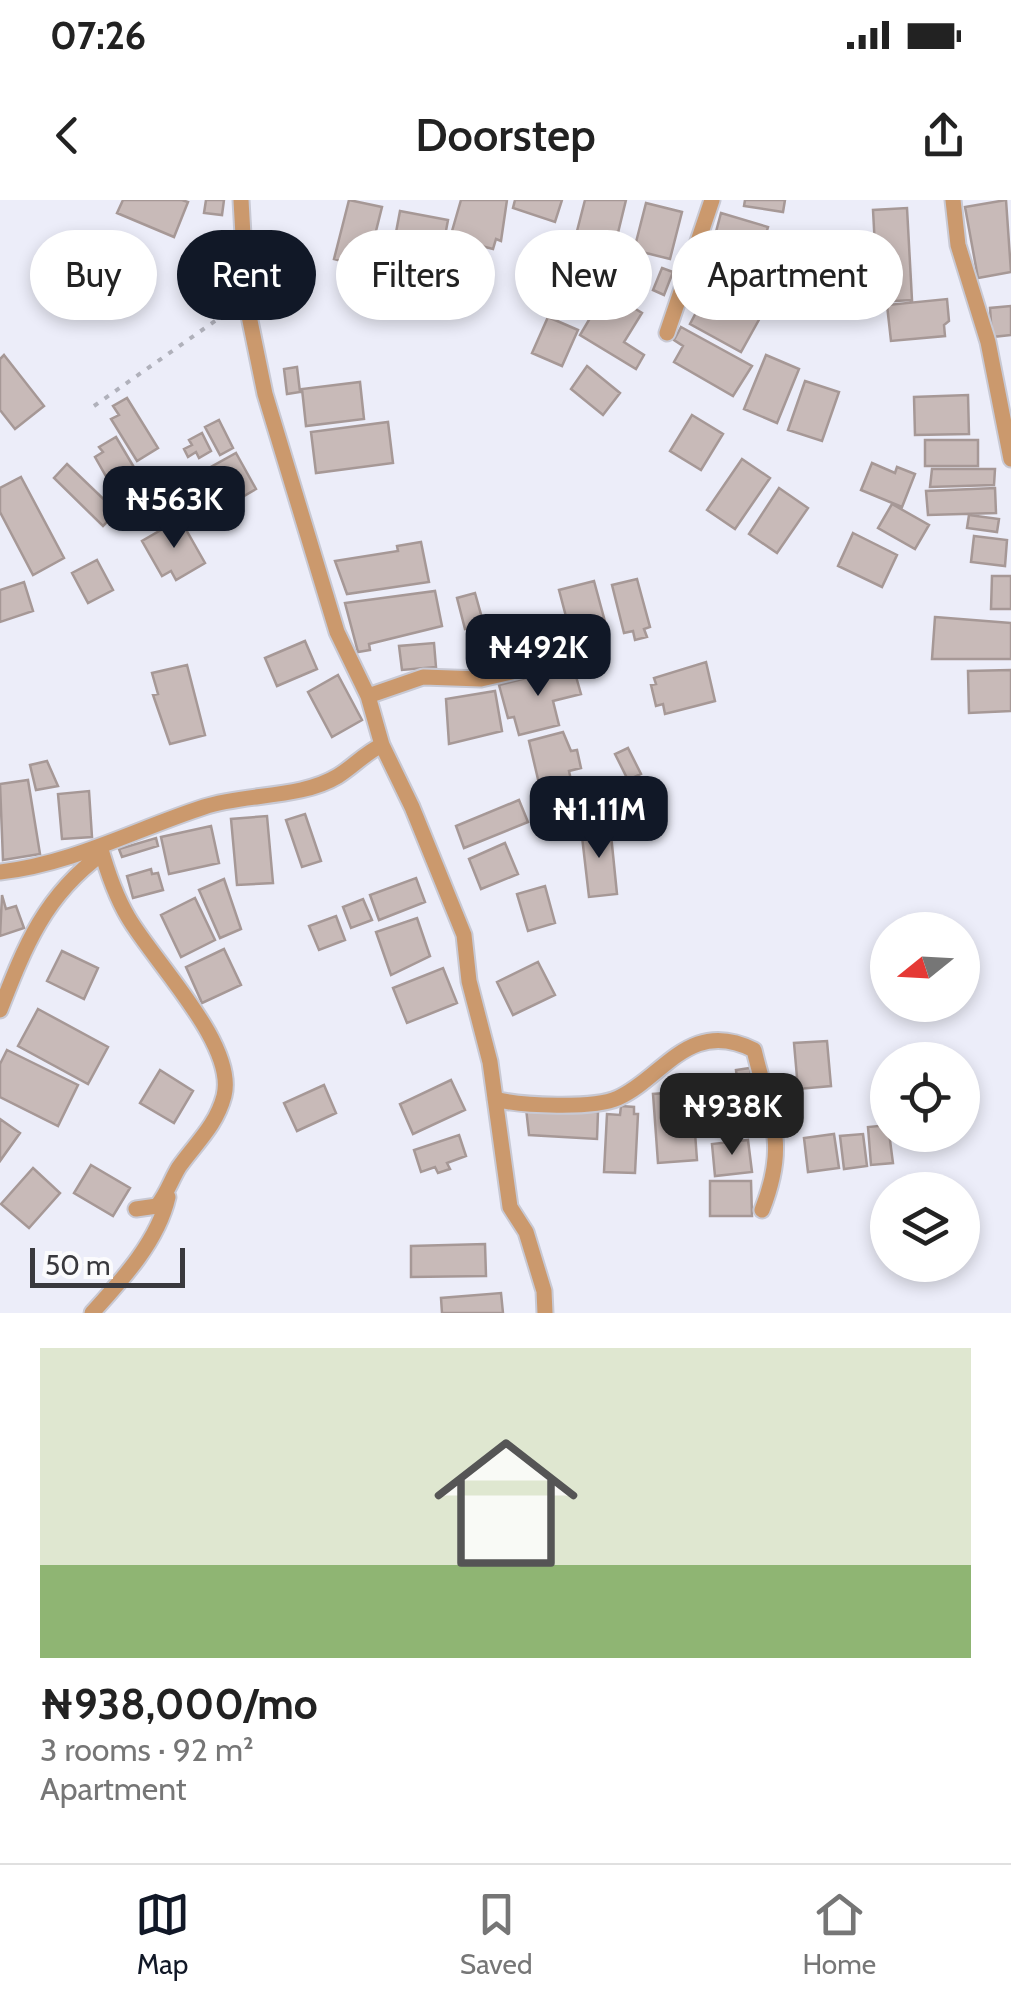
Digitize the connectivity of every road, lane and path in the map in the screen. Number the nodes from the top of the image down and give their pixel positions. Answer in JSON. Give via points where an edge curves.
{"nodes":[{"id":1,"x":241,"y":200,"type":"edge"},
{"id":2,"x":712,"y":200,"type":"edge"},
{"id":3,"x":953,"y":200,"type":"edge"},
{"id":4,"x":243,"y":230,"type":"edge"},
{"id":5,"x":214,"y":320,"type":"edge"},
{"id":6,"x":251,"y":320,"type":"edge"},
{"id":7,"x":668,"y":332,"type":"dead end"},
{"id":8,"x":94,"y":406,"type":"dead end"},
{"id":9,"x":1011,"y":459,"type":"edge"},
{"id":10,"x":555,"y":662,"type":"dead end"},
{"id":11,"x":368,"y":696,"type":"junction"},
{"id":12,"x":382,"y":745,"type":"junction"},
{"id":13,"x":101,"y":850,"type":"junction"},
{"id":14,"x":0,"y":872,"type":"edge"},
{"id":15,"x":0,"y":1010,"type":"edge"},
{"id":16,"x":495,"y":1099,"type":"junction"},
{"id":17,"x":169,"y":1192,"type":"junction"},
{"id":18,"x":136,"y":1210,"type":"dead end"},
{"id":19,"x":762,"y":1210,"type":"dead end"},
{"id":20,"x":92,"y":1313,"type":"edge"},
{"id":21,"x":545,"y":1313,"type":"edge"}],
"edges":[{"from":1,"to":4,"type":"street"},
{"from":2,"to":7,"type":"street"},
{"from":3,"to":9,"type":"street","via":[[958,246],[988,342]]},
{"from":5,"to":8,"type":"path"},
{"from":6,"to":11,"type":"street","via":[[265,394],[332,618]]},
{"from":10,"to":11,"type":"street","via":[[481,679],[423,678]]},
{"from":11,"to":12,"type":"street"},
{"from":12,"to":13,"type":"street","via":[[338,776],[206,806]]},
{"from":12,"to":16,"type":"street","via":[[464,935]]},
{"from":13,"to":14,"type":"street"},
{"from":13,"to":15,"type":"street","via":[[43,911]]},
{"from":13,"to":17,"type":"street","via":[[128,917],[208,1033],[226,1074],[214,1121],[176,1171]]},
{"from":16,"to":19,"type":"street","via":[[615,1100],[688,1048],[736,1041],[754,1050],[776,1136],[778,1171]]},
{"from":16,"to":21,"type":"street","via":[[510,1206],[526,1232]]},
{"from":17,"to":18,"type":"street","via":[[156,1206]]},
{"from":17,"to":20,"type":"street","via":[[163,1218]]}]}
